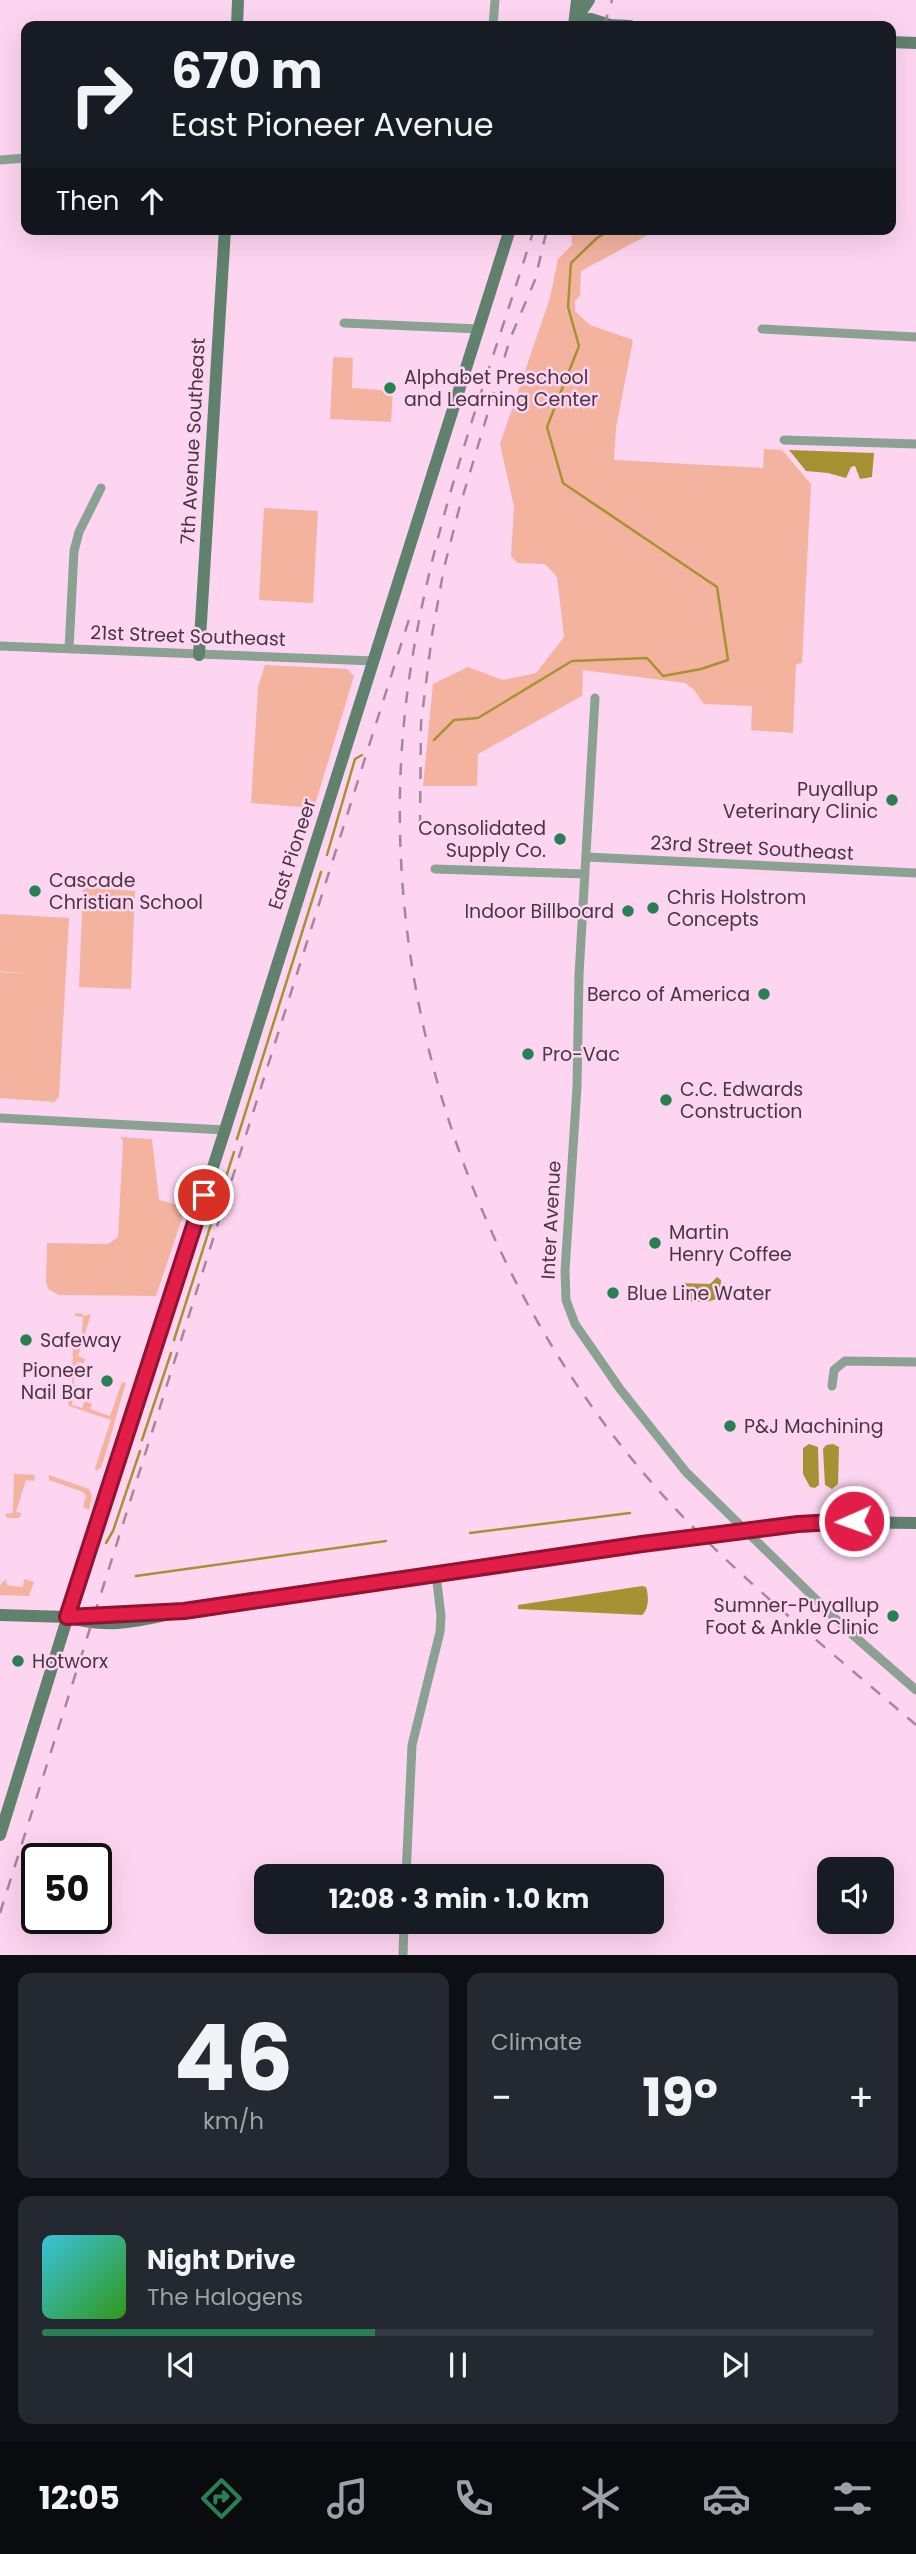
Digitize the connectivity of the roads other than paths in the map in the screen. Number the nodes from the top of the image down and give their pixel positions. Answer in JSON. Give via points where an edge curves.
{"nodes":[{"id":1,"x":238,"y":0,"type":"edge"},
{"id":2,"x":495,"y":0,"type":"edge"},
{"id":3,"x":577,"y":0,"type":"edge"},
{"id":4,"x":589,"y":0,"type":"edge"},
{"id":5,"x":237,"y":21,"type":"edge"},
{"id":6,"x":493,"y":21,"type":"edge"},
{"id":7,"x":578,"y":21,"type":"edge"},
{"id":8,"x":579,"y":21,"type":"edge"},
{"id":9,"x":896,"y":42,"type":"edge"},
{"id":10,"x":916,"y":43,"type":"edge"},
{"id":11,"x":21,"y":158,"type":"edge"},
{"id":12,"x":0,"y":160,"type":"edge"},
{"id":13,"x":225,"y":235,"type":"edge"},
{"id":14,"x":508,"y":235,"type":"edge"},
{"id":15,"x":344,"y":323,"type":"dead end"},
{"id":16,"x":479,"y":329,"type":"junction"},
{"id":17,"x":762,"y":329,"type":"dead end"},
{"id":18,"x":916,"y":337,"type":"edge"},
{"id":19,"x":784,"y":440,"type":"dead end"},
{"id":20,"x":916,"y":444,"type":"edge"},
{"id":21,"x":101,"y":488,"type":"dead end"},
{"id":22,"x":0,"y":646,"type":"edge"},
{"id":23,"x":69,"y":649,"type":"junction"},
{"id":24,"x":200,"y":655,"type":"junction"},
{"id":25,"x":374,"y":661,"type":"junction"},
{"id":26,"x":595,"y":698,"type":"dead end"},
{"id":27,"x":587,"y":857,"type":"junction"},
{"id":28,"x":435,"y":869,"type":"dead end"},
{"id":29,"x":916,"y":873,"type":"edge"},
{"id":30,"x":586,"y":874,"type":"junction"},
{"id":31,"x":0,"y":1118,"type":"edge"},
{"id":32,"x":225,"y":1130,"type":"junction"},
{"id":33,"x":916,"y":1362,"type":"edge"},
{"id":34,"x":832,"y":1386,"type":"dead end"},
{"id":35,"x":916,"y":1523,"type":"edge"},
{"id":36,"x":436,"y":1574,"type":"junction"},
{"id":37,"x":0,"y":1615,"type":"edge"},
{"id":38,"x":67,"y":1617,"type":"junction"},
{"id":39,"x":916,"y":1690,"type":"edge"},
{"id":40,"x":0,"y":1835,"type":"edge"},
{"id":41,"x":407,"y":1864,"type":"edge"},
{"id":42,"x":404,"y":1934,"type":"edge"},
{"id":43,"x":403,"y":1955,"type":"edge"}],
"edges":[{"from":1,"to":5,"type":"street"},
{"from":2,"to":6,"type":"street"},
{"from":3,"to":7,"type":"street"},
{"from":4,"to":8,"type":"street"},
{"from":9,"to":10,"type":"street"},
{"from":11,"to":12,"type":"street"},
{"from":13,"to":24,"type":"street","name":"7th Avenue Southeast"},
{"from":14,"to":16,"type":"street","name":"East Pioneer"},
{"from":15,"to":16,"type":"street"},
{"from":16,"to":25,"type":"street","name":"East Pioneer"},
{"from":17,"to":18,"type":"street"},
{"from":19,"to":20,"type":"street"},
{"from":21,"to":23,"type":"street","via":[[74,551]]},
{"from":22,"to":23,"type":"street","name":"21st Street Southeast"},
{"from":23,"to":24,"type":"street","name":"21st Street Southeast"},
{"from":24,"to":25,"type":"street","name":"21st Street Southeast"},
{"from":25,"to":32,"type":"street","name":"East Pioneer"},
{"from":26,"to":27,"type":"street","name":"Inter Avenue"},
{"from":27,"to":29,"type":"street","name":"23rd Street Southeast"},
{"from":27,"to":30,"type":"street","name":"Inter Avenue"},
{"from":28,"to":30,"type":"street"},
{"from":30,"to":39,"type":"street","name":"Inter Avenue","via":[[565,1271],[570,1314],[606,1370],[686,1472],[845,1628]]},
{"from":31,"to":32,"type":"street"},
{"from":32,"to":38,"type":"street","name":"East Pioneer"},
{"from":33,"to":34,"type":"street","via":[[855,1360],[839,1364]]},
{"from":35,"to":36,"type":"street","bridge":true,"via":[[798,1524]]},
{"from":36,"to":38,"type":"street","via":[[117,1624],[91,1624]]},
{"from":36,"to":41,"type":"street","via":[[440,1632],[412,1745]]},
{"from":37,"to":38,"type":"street"},
{"from":38,"to":40,"type":"street"},
{"from":42,"to":43,"type":"street"}]}
